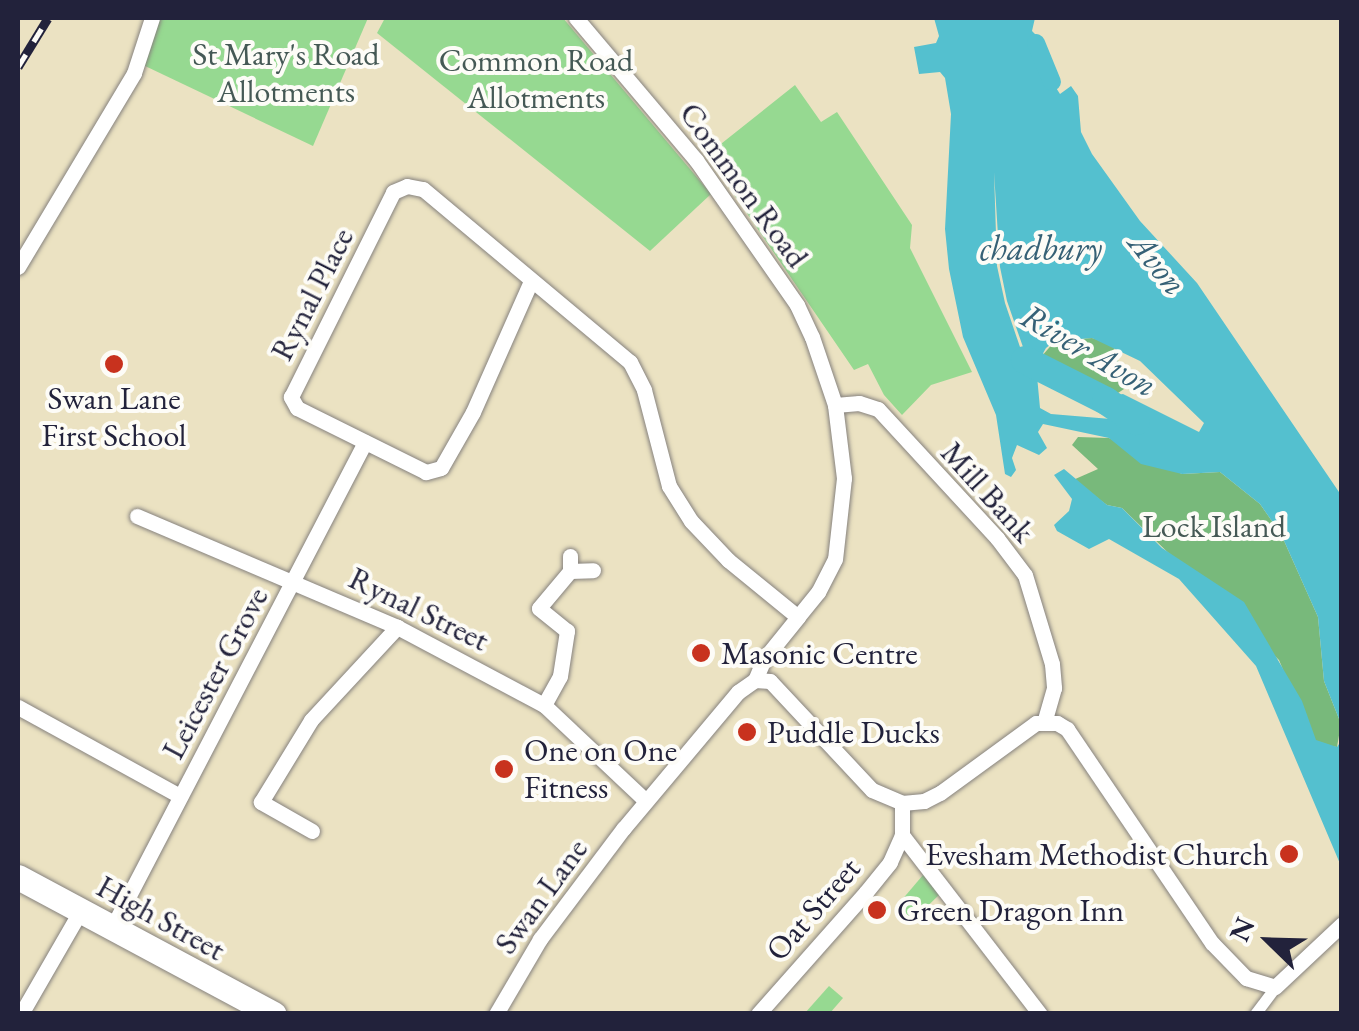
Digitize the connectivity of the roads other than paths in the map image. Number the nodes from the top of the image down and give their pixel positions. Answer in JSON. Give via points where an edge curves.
{"nodes":[{"id":1,"x":152,"y":18,"type":"edge"},
{"id":2,"x":576,"y":18,"type":"edge"},
{"id":3,"x":18,"y":268,"type":"edge"},
{"id":4,"x":531,"y":281,"type":"junction"},
{"id":5,"x":835,"y":405,"type":"junction"},
{"id":6,"x":366,"y":442,"type":"junction"},
{"id":7,"x":137,"y":516,"type":"dead end"},
{"id":8,"x":593,"y":570,"type":"dead end"},
{"id":9,"x":296,"y":581,"type":"junction"},
{"id":10,"x":798,"y":617,"type":"junction"},
{"id":11,"x":398,"y":627,"type":"junction"},
{"id":12,"x":755,"y":680,"type":"junction"},
{"id":13,"x":544,"y":705,"type":"junction"},
{"id":14,"x":18,"y":706,"type":"edge"},
{"id":15,"x":1044,"y":722,"type":"junction"},
{"id":16,"x":180,"y":796,"type":"junction"},
{"id":17,"x":646,"y":801,"type":"junction"},
{"id":18,"x":902,"y":803,"type":"junction"},
{"id":19,"x":312,"y":831,"type":"dead end"},
{"id":20,"x":902,"y":835,"type":"junction"},
{"id":21,"x":18,"y":877,"type":"edge"},
{"id":22,"x":80,"y":912,"type":"junction"},
{"id":23,"x":1342,"y":924,"type":"edge"},
{"id":24,"x":111,"y":930,"type":"junction"},
{"id":25,"x":1276,"y":987,"type":"junction"},
{"id":26,"x":22,"y":1014,"type":"edge"},
{"id":27,"x":274,"y":1014,"type":"edge"},
{"id":28,"x":496,"y":1014,"type":"edge"},
{"id":29,"x":758,"y":1014,"type":"edge"},
{"id":30,"x":1040,"y":1014,"type":"edge"},
{"id":31,"x":1255,"y":1014,"type":"edge"}],
"edges":[{"from":1,"to":3,"type":"street","via":[[134,72]]},
{"from":2,"to":5,"type":"street","name":"Common Road","via":[[696,160],[797,305]]},
{"from":4,"to":6,"type":"street","name":"Rynal Place","via":[[442,468],[426,472]]},
{"from":4,"to":6,"type":"street","name":"Rynal Place","via":[[423,189],[392,192],[291,397],[298,408]]},
{"from":4,"to":10,"type":"street","name":"Rynal Place","via":[[630,362],[669,486],[691,521]]},
{"from":5,"to":10,"type":"street","name":"Common Road","via":[[844,478],[835,559]]},
{"from":5,"to":15,"type":"street","name":"Mill Bank","via":[[859,402],[878,409],[1025,575],[1052,664],[1054,688]]},
{"from":6,"to":9,"type":"street","name":"Leicester Grove"},
{"from":7,"to":9,"type":"street","name":"Rynal Street"},
{"from":8,"to":13,"type":"street","via":[[570,564],[538,608],[567,631],[564,663]]},
{"from":9,"to":11,"type":"street","name":"Rynal Street"},
{"from":9,"to":16,"type":"street","name":"Leicester Grove"},
{"from":10,"to":12,"type":"street"},
{"from":11,"to":13,"type":"street","name":"Rynal Street"},
{"from":11,"to":19,"type":"street","via":[[311,720],[261,802]]},
{"from":12,"to":17,"type":"street","name":"Swan Lane"},
{"from":12,"to":18,"type":"street","via":[[770,681],[872,790]]},
{"from":13,"to":17,"type":"street","name":"Rynal Street"},
{"from":14,"to":16,"type":"street"},
{"from":15,"to":18,"type":"street","via":[[940,793]]},
{"from":15,"to":25,"type":"street","via":[[1067,729],[1087,753],[1232,966]]},
{"from":16,"to":24,"type":"street","name":"Leicester Grove"},
{"from":17,"to":28,"type":"street","name":"Swan Lane","via":[[537,943]]},
{"from":18,"to":20,"type":"street"},
{"from":20,"to":29,"type":"street","name":"Oat Street","via":[[878,878]]},
{"from":20,"to":30,"type":"street"},
{"from":21,"to":22,"type":"main road","name":"High Street"},
{"from":22,"to":24,"type":"main road","name":"High Street"},
{"from":22,"to":26,"type":"street"},
{"from":23,"to":25,"type":"street"},
{"from":24,"to":27,"type":"main road","name":"High Street"},
{"from":25,"to":31,"type":"street"}]}
